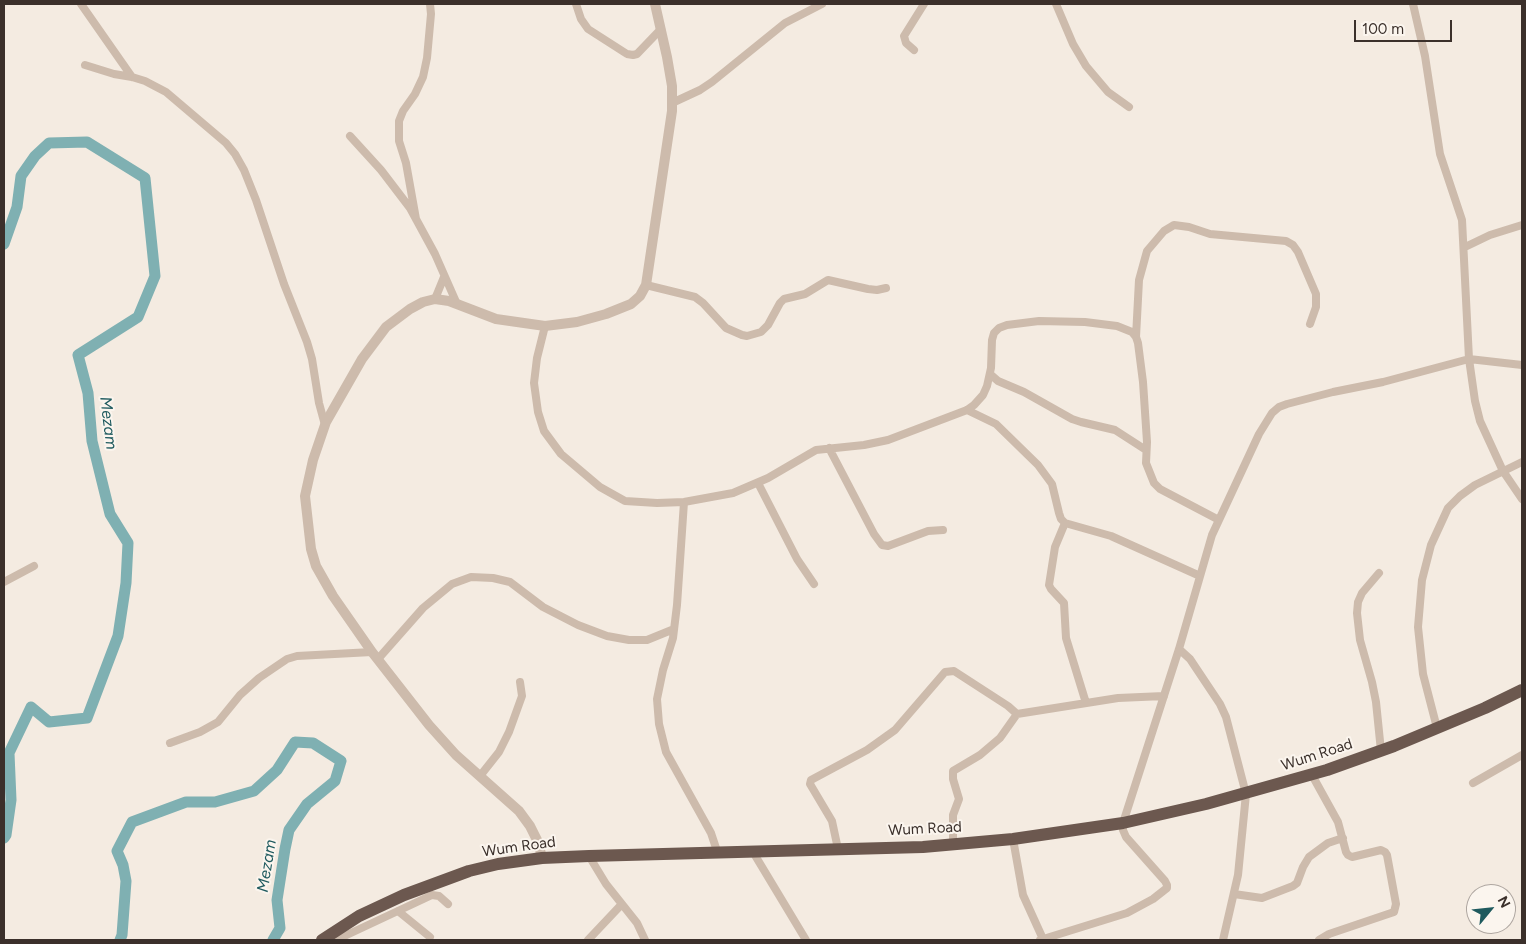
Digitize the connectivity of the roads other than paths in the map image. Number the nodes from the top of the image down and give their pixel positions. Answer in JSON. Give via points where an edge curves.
{"nodes":[{"id":1,"x":81,"y":4,"type":"edge"},
{"id":2,"x":430,"y":4,"type":"edge"},
{"id":3,"x":576,"y":4,"type":"edge"},
{"id":4,"x":655,"y":4,"type":"edge"},
{"id":5,"x":822,"y":4,"type":"edge"},
{"id":6,"x":924,"y":4,"type":"edge"},
{"id":7,"x":1056,"y":4,"type":"edge"},
{"id":8,"x":1413,"y":4,"type":"edge"},
{"id":9,"x":661,"y":29,"type":"junction"},
{"id":10,"x":914,"y":50,"type":"dead end"},
{"id":11,"x":85,"y":65,"type":"dead end"},
{"id":12,"x":132,"y":77,"type":"junction"},
{"id":13,"x":672,"y":103,"type":"junction"},
{"id":14,"x":1129,"y":107,"type":"dead end"},
{"id":15,"x":350,"y":136,"type":"dead end"},
{"id":16,"x":416,"y":219,"type":"junction"},
{"id":17,"x":1522,"y":225,"type":"edge"},
{"id":18,"x":1465,"y":247,"type":"junction"},
{"id":19,"x":444,"y":277,"type":"junction"},
{"id":20,"x":646,"y":285,"type":"junction"},
{"id":21,"x":886,"y":288,"type":"dead end"},
{"id":22,"x":435,"y":299,"type":"junction"},
{"id":23,"x":457,"y":304,"type":"junction"},
{"id":24,"x":1310,"y":324,"type":"dead end"},
{"id":25,"x":544,"y":326,"type":"junction"},
{"id":26,"x":1136,"y":337,"type":"junction"},
{"id":27,"x":1469,"y":359,"type":"junction"},
{"id":28,"x":1522,"y":365,"type":"edge"},
{"id":29,"x":989,"y":378,"type":"junction"},
{"id":30,"x":967,"y":410,"type":"junction"},
{"id":31,"x":325,"y":425,"type":"junction"},
{"id":32,"x":829,"y":448,"type":"junction"},
{"id":33,"x":1146,"y":450,"type":"junction"},
{"id":34,"x":1522,"y":462,"type":"edge"},
{"id":35,"x":1503,"y":470,"type":"junction"},
{"id":36,"x":758,"y":483,"type":"junction"},
{"id":37,"x":1522,"y":499,"type":"edge"},
{"id":38,"x":684,"y":502,"type":"junction"},
{"id":39,"x":1219,"y":520,"type":"junction"},
{"id":40,"x":1065,"y":523,"type":"junction"},
{"id":41,"x":943,"y":530,"type":"dead end"},
{"id":42,"x":34,"y":566,"type":"dead end"},
{"id":43,"x":1379,"y":572,"type":"dead end"},
{"id":44,"x":1200,"y":576,"type":"junction"},
{"id":45,"x":4,"y":582,"type":"edge"},
{"id":46,"x":814,"y":584,"type":"dead end"},
{"id":47,"x":674,"y":629,"type":"junction"},
{"id":48,"x":1179,"y":649,"type":"junction"},
{"id":49,"x":375,"y":656,"type":"junction"},
{"id":50,"x":520,"y":682,"type":"dead end"},
{"id":51,"x":1522,"y":690,"type":"edge"},
{"id":52,"x":1164,"y":696,"type":"junction"},
{"id":53,"x":1086,"y":703,"type":"junction"},
{"id":54,"x":1017,"y":714,"type":"junction"},
{"id":55,"x":1437,"y":728,"type":"junction"},
{"id":56,"x":170,"y":743,"type":"dead end"},
{"id":57,"x":1380,"y":751,"type":"junction"},
{"id":58,"x":1522,"y":755,"type":"edge"},
{"id":59,"x":1312,"y":775,"type":"junction"},
{"id":60,"x":480,"y":776,"type":"junction"},
{"id":61,"x":1473,"y":783,"type":"dead end"},
{"id":62,"x":1246,"y":794,"type":"junction"},
{"id":63,"x":1123,"y":823,"type":"junction"},
{"id":64,"x":1342,"y":838,"type":"junction"},
{"id":65,"x":1013,"y":839,"type":"junction"},
{"id":66,"x":953,"y":844,"type":"junction"},
{"id":67,"x":838,"y":849,"type":"junction"},
{"id":68,"x":753,"y":852,"type":"junction"},
{"id":69,"x":718,"y":854,"type":"junction"},
{"id":70,"x":589,"y":856,"type":"junction"},
{"id":71,"x":542,"y":858,"type":"junction"},
{"id":72,"x":1234,"y":894,"type":"junction"},
{"id":73,"x":448,"y":904,"type":"dead end"},
{"id":74,"x":621,"y":904,"type":"junction"},
{"id":75,"x":398,"y":911,"type":"junction"},
{"id":76,"x":430,"y":937,"type":"dead end"},
{"id":77,"x":323,"y":940,"type":"edge"},
{"id":78,"x":336,"y":940,"type":"edge"},
{"id":79,"x":588,"y":940,"type":"edge"},
{"id":80,"x":645,"y":940,"type":"edge"},
{"id":81,"x":806,"y":940,"type":"edge"},
{"id":82,"x":1041,"y":940,"type":"edge"},
{"id":83,"x":1223,"y":940,"type":"edge"},
{"id":84,"x":1319,"y":940,"type":"edge"}],
"edges":[{"from":1,"to":12,"type":"street"},
{"from":2,"to":16,"type":"street","via":[[423,77],[399,121],[399,141]]},
{"from":3,"to":9,"type":"street","via":[[588,29],[627,54],[637,54]]},
{"from":4,"to":9,"type":"street"},
{"from":5,"to":13,"type":"street","via":[[785,24],[700,90]]},
{"from":6,"to":10,"type":"street","via":[[904,36]]},
{"from":7,"to":14,"type":"street","via":[[1086,66],[1108,92]]},
{"from":8,"to":18,"type":"street","via":[[1425,56],[1440,154],[1461,213]]},
{"from":9,"to":13,"type":"street"},
{"from":11,"to":12,"type":"street"},
{"from":12,"to":31,"type":"street","via":[[166,92],[226,143],[244,170],[307,342]]},
{"from":13,"to":20,"type":"street"},
{"from":15,"to":16,"type":"street","via":[[381,170]]},
{"from":16,"to":19,"type":"street"},
{"from":17,"to":18,"type":"street"},
{"from":18,"to":27,"type":"street"},
{"from":19,"to":22,"type":"street"},
{"from":19,"to":23,"type":"street"},
{"from":20,"to":21,"type":"street","via":[[695,297],[726,328],[747,336],[761,332],[784,299],[805,294],[824,281],[868,290]]},
{"from":20,"to":25,"type":"street","via":[[631,304],[578,322]]},
{"from":22,"to":23,"type":"street"},
{"from":22,"to":31,"type":"street","via":[[410,309],[386,327],[362,358]]},
{"from":23,"to":25,"type":"street","via":[[496,319]]},
{"from":24,"to":26,"type":"street","via":[[1316,307],[1316,294],[1294,244],[1210,234],[1174,226],[1159,236],[1144,260],[1139,280]]},
{"from":25,"to":38,"type":"street","via":[[534,383],[544,431],[561,454],[600,487],[625,501]]},
{"from":26,"to":29,"type":"street","via":[[1117,326],[1085,322],[1039,321],[1007,325],[994,333]]},
{"from":26,"to":33,"type":"street"},
{"from":27,"to":28,"type":"street"},
{"from":27,"to":35,"type":"street","via":[[1480,421]]},
{"from":27,"to":39,"type":"street","via":[[1279,407],[1259,434]]},
{"from":29,"to":30,"type":"street","via":[[983,395]]},
{"from":29,"to":33,"type":"street","via":[[1024,392],[1077,421],[1115,430]]},
{"from":30,"to":32,"type":"street","via":[[888,440],[864,446]]},
{"from":30,"to":40,"type":"street","via":[[996,424],[1038,465],[1052,484],[1059,513]]},
{"from":31,"to":49,"type":"street","via":[[312,460],[306,496],[311,550],[333,596]]},
{"from":32,"to":36,"type":"street","via":[[816,450]]},
{"from":32,"to":41,"type":"street","via":[[882,545],[888,546],[928,531]]},
{"from":33,"to":39,"type":"street","via":[[1146,463],[1154,484]]},
{"from":34,"to":35,"type":"street"},
{"from":35,"to":37,"type":"street"},
{"from":35,"to":55,"type":"street","via":[[1475,485],[1448,508],[1431,545],[1422,580],[1418,627],[1423,674]]},
{"from":36,"to":38,"type":"street","via":[[733,493]]},
{"from":36,"to":46,"type":"street","via":[[797,559]]},
{"from":38,"to":47,"type":"street"},
{"from":39,"to":44,"type":"street"},
{"from":40,"to":44,"type":"street","via":[[1111,536]]},
{"from":40,"to":53,"type":"street","via":[[1055,547],[1050,587],[1064,603],[1066,638]]},
{"from":42,"to":45,"type":"street"},
{"from":43,"to":57,"type":"street","via":[[1362,593],[1357,613],[1360,640],[1376,702]]},
{"from":44,"to":48,"type":"street"},
{"from":47,"to":49,"type":"street","via":[[647,640],[608,636],[543,608],[510,582],[471,577],[452,584]]},
{"from":47,"to":69,"type":"street","via":[[657,699],[661,738],[711,833]]},
{"from":48,"to":52,"type":"street"},
{"from":48,"to":62,"type":"street","via":[[1190,659],[1220,704]]},
{"from":49,"to":56,"type":"street","via":[[297,656],[287,659],[258,678],[218,722]]},
{"from":49,"to":60,"type":"street","via":[[428,725]]},
{"from":50,"to":60,"type":"street","via":[[522,696],[509,732],[499,752]]},
{"from":51,"to":55,"type":"highway","name":"Wum Road"},
{"from":52,"to":53,"type":"street"},
{"from":52,"to":63,"type":"street"},
{"from":53,"to":54,"type":"street"},
{"from":54,"to":66,"type":"street","via":[[1000,738],[953,771],[959,798],[953,815]]},
{"from":54,"to":67,"type":"street","via":[[954,671],[945,672],[895,730],[867,750],[810,780],[832,822]]},
{"from":55,"to":57,"type":"highway","name":"Wum Road"},
{"from":57,"to":59,"type":"highway","name":"Wum Road"},
{"from":58,"to":61,"type":"street"},
{"from":59,"to":62,"type":"highway","name":"Wum Road"},
{"from":59,"to":64,"type":"street","via":[[1338,822]]},
{"from":60,"to":71,"type":"street","via":[[520,811],[538,842]]},
{"from":62,"to":63,"type":"highway","name":"Wum Road"},
{"from":62,"to":72,"type":"street"},
{"from":63,"to":65,"type":"highway","name":"Wum Road"},
{"from":63,"to":82,"type":"street","via":[[1126,837],[1165,881],[1167,888],[1153,900],[1127,912]]},
{"from":64,"to":72,"type":"street","via":[[1328,843],[1309,857],[1293,886],[1262,898]]},
{"from":64,"to":84,"type":"street","via":[[1348,855],[1385,852],[1396,908],[1394,912]]},
{"from":65,"to":66,"type":"highway","name":"Wum Road"},
{"from":65,"to":82,"type":"street","via":[[1023,895]]},
{"from":66,"to":67,"type":"highway","name":"Wum Road"},
{"from":67,"to":68,"type":"highway","name":"Wum Road"},
{"from":68,"to":69,"type":"highway","name":"Wum Road"},
{"from":68,"to":81,"type":"street"},
{"from":69,"to":70,"type":"highway","name":"Wum Road"},
{"from":70,"to":71,"type":"highway","name":"Wum Road"},
{"from":70,"to":74,"type":"street"},
{"from":71,"to":77,"type":"highway","name":"Wum Road","via":[[498,864],[428,885],[359,916]]},
{"from":72,"to":83,"type":"street"},
{"from":73,"to":75,"type":"street","via":[[439,896],[432,895]]},
{"from":74,"to":79,"type":"street"},
{"from":74,"to":80,"type":"street","via":[[637,923]]},
{"from":75,"to":76,"type":"street"},
{"from":75,"to":78,"type":"street"}]}
